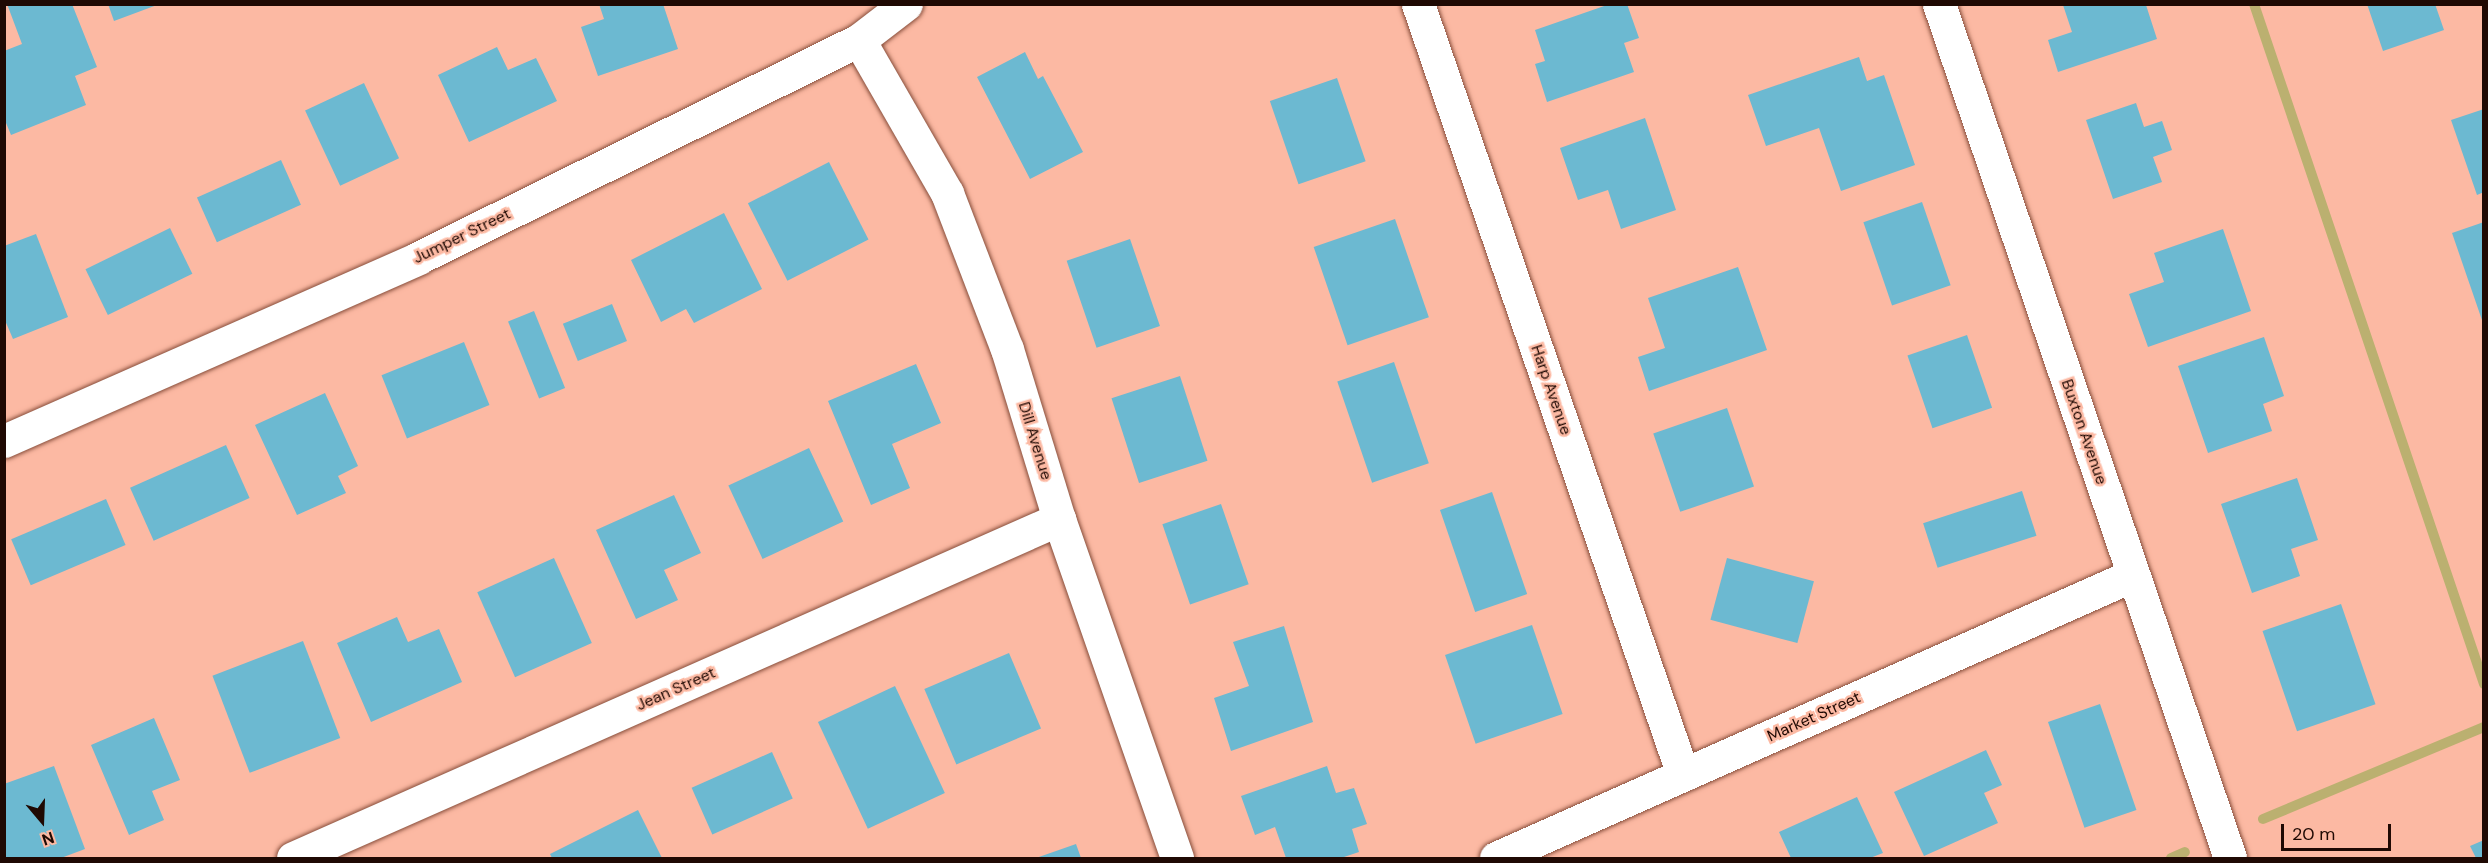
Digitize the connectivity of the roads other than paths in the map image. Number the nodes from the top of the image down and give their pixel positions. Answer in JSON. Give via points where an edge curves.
{"nodes":[{"id":1,"x":906,"y":4,"type":"edge"},
{"id":2,"x":1418,"y":4,"type":"edge"},
{"id":3,"x":1939,"y":4,"type":"edge"},
{"id":4,"x":859,"y":40,"type":"junction"},
{"id":5,"x":4,"y":441,"type":"edge"},
{"id":6,"x":1059,"y":519,"type":"junction"},
{"id":7,"x":2133,"y":576,"type":"junction"},
{"id":8,"x":1683,"y":775,"type":"junction"},
{"id":9,"x":293,"y":858,"type":"edge"},
{"id":10,"x":1177,"y":858,"type":"edge"},
{"id":11,"x":1496,"y":858,"type":"edge"},
{"id":12,"x":2230,"y":858,"type":"edge"}],
"edges":[{"from":1,"to":4,"type":"street","name":"Jumper Street"},
{"from":2,"to":8,"type":"street","name":"Harp Avenue"},
{"from":3,"to":7,"type":"street","name":"Buxton Avenue"},
{"from":4,"to":5,"type":"street","name":"Jumper Street","via":[[418,258]]},
{"from":4,"to":6,"type":"street","name":"Dill Avenue","via":[[947,193],[1007,349]]},
{"from":6,"to":9,"type":"street","name":"Jean Street"},
{"from":6,"to":10,"type":"street","name":"Dill Avenue"},
{"from":7,"to":8,"type":"street","name":"Market Street"},
{"from":7,"to":12,"type":"street","name":"Buxton Avenue"},
{"from":8,"to":11,"type":"street","name":"Market Street"}]}
